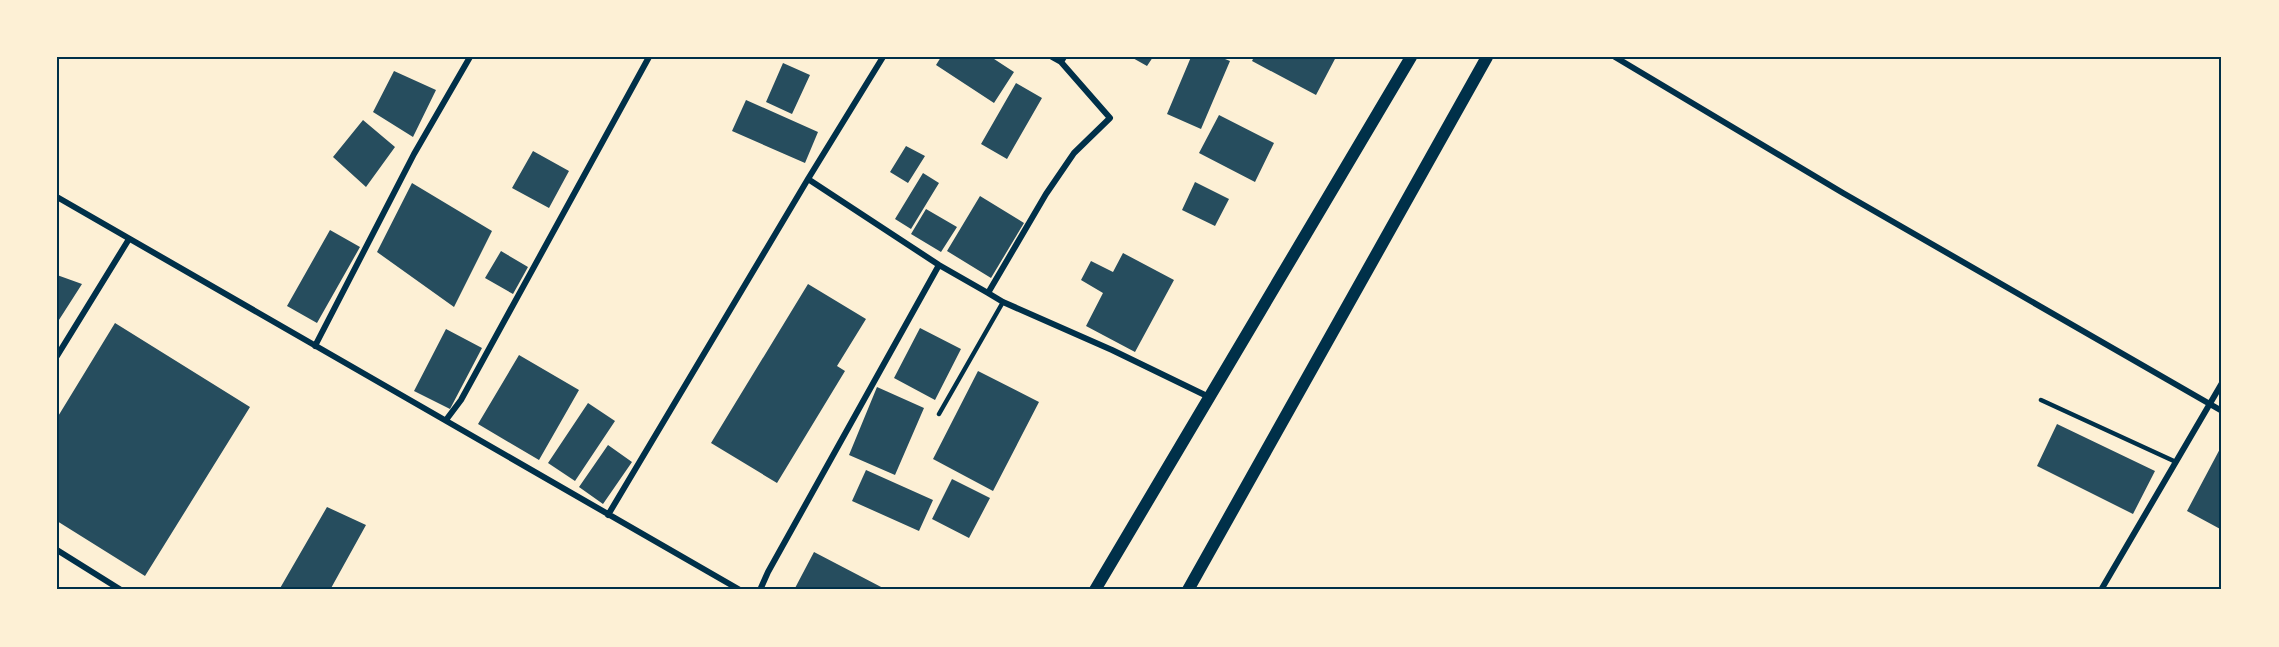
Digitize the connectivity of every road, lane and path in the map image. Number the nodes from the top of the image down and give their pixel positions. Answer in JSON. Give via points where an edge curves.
{"nodes":[{"id":1,"x":471,"y":57,"type":"edge"},
{"id":2,"x":649,"y":57,"type":"edge"},
{"id":3,"x":883,"y":57,"type":"edge"},
{"id":4,"x":1052,"y":57,"type":"edge"},
{"id":5,"x":1411,"y":57,"type":"edge"},
{"id":6,"x":1487,"y":57,"type":"edge"},
{"id":7,"x":1615,"y":57,"type":"edge"},
{"id":8,"x":1062,"y":60,"type":"edge"},
{"id":9,"x":808,"y":179,"type":"junction"},
{"id":10,"x":57,"y":197,"type":"edge"},
{"id":11,"x":129,"y":238,"type":"junction"},
{"id":12,"x":939,"y":265,"type":"junction"},
{"id":13,"x":988,"y":293,"type":"junction"},
{"id":14,"x":1003,"y":302,"type":"junction"},
{"id":15,"x":315,"y":346,"type":"junction"},
{"id":16,"x":57,"y":356,"type":"edge"},
{"id":17,"x":2222,"y":383,"type":"edge"},
{"id":18,"x":1210,"y":398,"type":"junction"},
{"id":19,"x":2041,"y":400,"type":"dead end"},
{"id":20,"x":2211,"y":405,"type":"junction"},
{"id":21,"x":2222,"y":411,"type":"edge"},
{"id":22,"x":939,"y":414,"type":"dead end"},
{"id":23,"x":446,"y":420,"type":"junction"},
{"id":24,"x":2176,"y":462,"type":"junction"},
{"id":25,"x":608,"y":515,"type":"junction"},
{"id":26,"x":57,"y":550,"type":"edge"},
{"id":27,"x":121,"y":590,"type":"edge"},
{"id":28,"x":740,"y":590,"type":"edge"},
{"id":29,"x":760,"y":590,"type":"edge"},
{"id":30,"x":1095,"y":590,"type":"edge"},
{"id":31,"x":1188,"y":590,"type":"edge"},
{"id":32,"x":2101,"y":590,"type":"edge"}],
"edges":[{"from":1,"to":15,"type":"street","via":[[414,154]]},
{"from":2,"to":23,"type":"street","via":[[461,400]]},
{"from":3,"to":9,"type":"street"},
{"from":4,"to":8,"type":"street"},
{"from":5,"to":18,"type":"main road"},
{"from":6,"to":31,"type":"main road"},
{"from":7,"to":20,"type":"street"},
{"from":8,"to":13,"type":"street","via":[[1110,118],[1074,153]]},
{"from":9,"to":12,"type":"street"},
{"from":9,"to":25,"type":"street"},
{"from":10,"to":11,"type":"street"},
{"from":11,"to":15,"type":"street"},
{"from":11,"to":16,"type":"street"},
{"from":12,"to":13,"type":"street"},
{"from":12,"to":29,"type":"street"},
{"from":13,"to":14,"type":"street"},
{"from":14,"to":18,"type":"street"},
{"from":14,"to":22,"type":"lane"},
{"from":15,"to":23,"type":"street"},
{"from":17,"to":20,"type":"street"},
{"from":18,"to":30,"type":"main road"},
{"from":19,"to":24,"type":"lane"},
{"from":20,"to":21,"type":"street"},
{"from":20,"to":24,"type":"street"},
{"from":23,"to":25,"type":"street"},
{"from":24,"to":32,"type":"street"},
{"from":25,"to":28,"type":"street"},
{"from":26,"to":27,"type":"street"}]}
